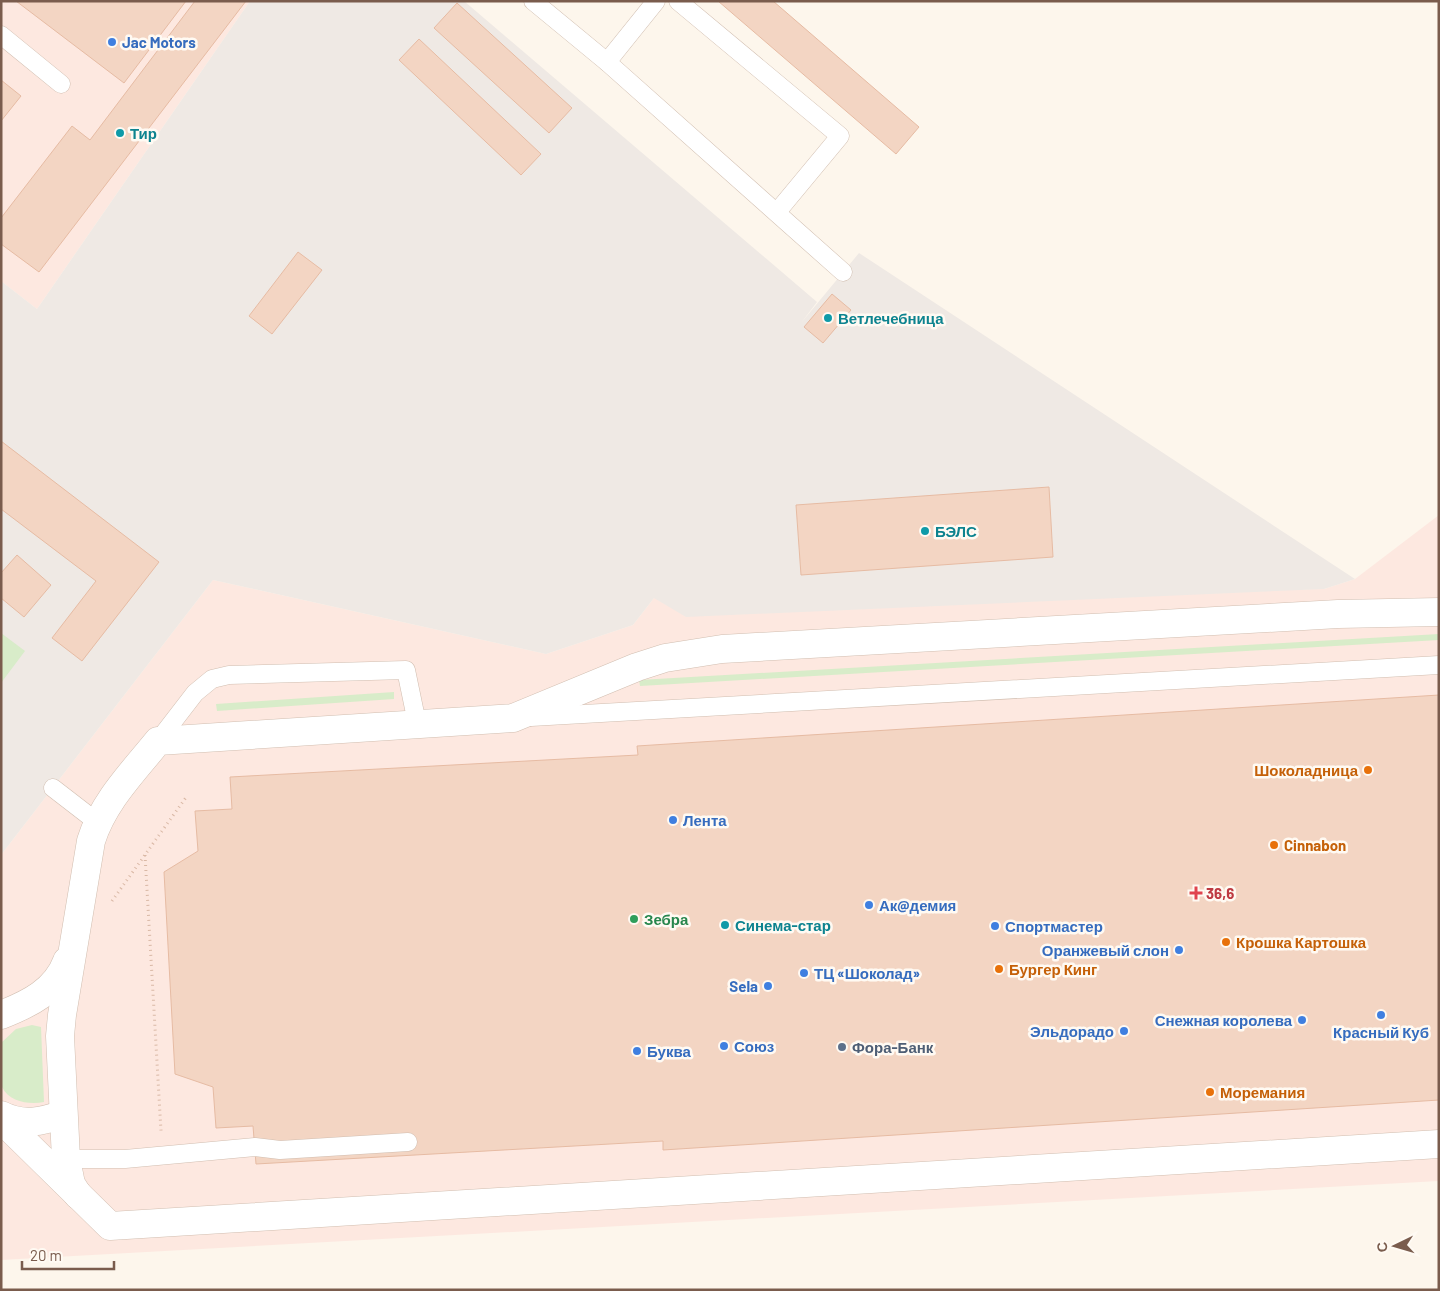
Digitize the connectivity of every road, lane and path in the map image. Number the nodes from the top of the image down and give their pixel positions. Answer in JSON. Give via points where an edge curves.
{"nodes":[{"id":1,"x":533,"y":1,"type":"edge"},
{"id":2,"x":656,"y":1,"type":"edge"},
{"id":3,"x":678,"y":1,"type":"edge"},
{"id":4,"x":1,"y":35,"type":"edge"},
{"id":5,"x":608,"y":62,"type":"junction"},
{"id":6,"x":61,"y":84,"type":"dead end"},
{"id":7,"x":777,"y":212,"type":"junction"},
{"id":8,"x":843,"y":272,"type":"dead end"},
{"id":9,"x":1439,"y":612,"type":"edge"},
{"id":10,"x":1439,"y":665,"type":"edge"},
{"id":11,"x":513,"y":718,"type":"junction"},
{"id":12,"x":417,"y":724,"type":"junction"},
{"id":13,"x":158,"y":741,"type":"junction"},
{"id":14,"x":53,"y":788,"type":"dead end"},
{"id":15,"x":187,"y":796,"type":"dead end"},
{"id":16,"x":96,"y":822,"type":"junction"},
{"id":17,"x":145,"y":855,"type":"junction"},
{"id":18,"x":107,"y":909,"type":"dead end"},
{"id":19,"x":74,"y":944,"type":"junction"},
{"id":20,"x":7,"y":1013,"type":"edge"},
{"id":21,"x":62,"y":1015,"type":"junction"},
{"id":22,"x":63,"y":1114,"type":"junction"},
{"id":23,"x":1,"y":1115,"type":"edge"},
{"id":24,"x":1,"y":1119,"type":"edge"},
{"id":25,"x":408,"y":1142,"type":"dead end"},
{"id":26,"x":1439,"y":1144,"type":"edge"},
{"id":27,"x":162,"y":1156,"type":"junction"},
{"id":28,"x":66,"y":1159,"type":"junction"},
{"id":29,"x":78,"y":1195,"type":"junction"}],
"edges":[{"from":1,"to":5,"type":"lane"},
{"from":2,"to":5,"type":"lane"},
{"from":3,"to":7,"type":"lane","via":[[840,136]]},
{"from":4,"to":6,"type":"lane"},
{"from":5,"to":7,"type":"lane"},
{"from":7,"to":8,"type":"lane"},
{"from":9,"to":11,"type":"street","via":[[1338,614],[722,649],[665,658],[637,667]]},
{"from":10,"to":11,"type":"lane"},
{"from":11,"to":12,"type":"street"},
{"from":12,"to":13,"type":"street"},
{"from":12,"to":13,"type":"lane","via":[[406,670],[229,675],[212,679],[195,693]]},
{"from":13,"to":16,"type":"street"},
{"from":14,"to":16,"type":"lane"},
{"from":15,"to":17,"type":"path"},
{"from":16,"to":19,"type":"street"},
{"from":17,"to":18,"type":"path"},
{"from":17,"to":27,"type":"path"},
{"from":19,"to":20,"type":"street","via":[[57,980],[34,1001]]},
{"from":19,"to":21,"type":"street"},
{"from":20,"to":21,"type":"street","via":[[30,1006]]},
{"from":21,"to":22,"type":"street"},
{"from":22,"to":23,"type":"street","via":[[31,1123]]},
{"from":22,"to":28,"type":"street"},
{"from":24,"to":29,"type":"street"},
{"from":25,"to":27,"type":"lane","via":[[280,1150],[255,1147]]},
{"from":26,"to":29,"type":"street","via":[[110,1226]]},
{"from":27,"to":28,"type":"lane"},
{"from":28,"to":29,"type":"street","via":[[71,1184]]}]}
